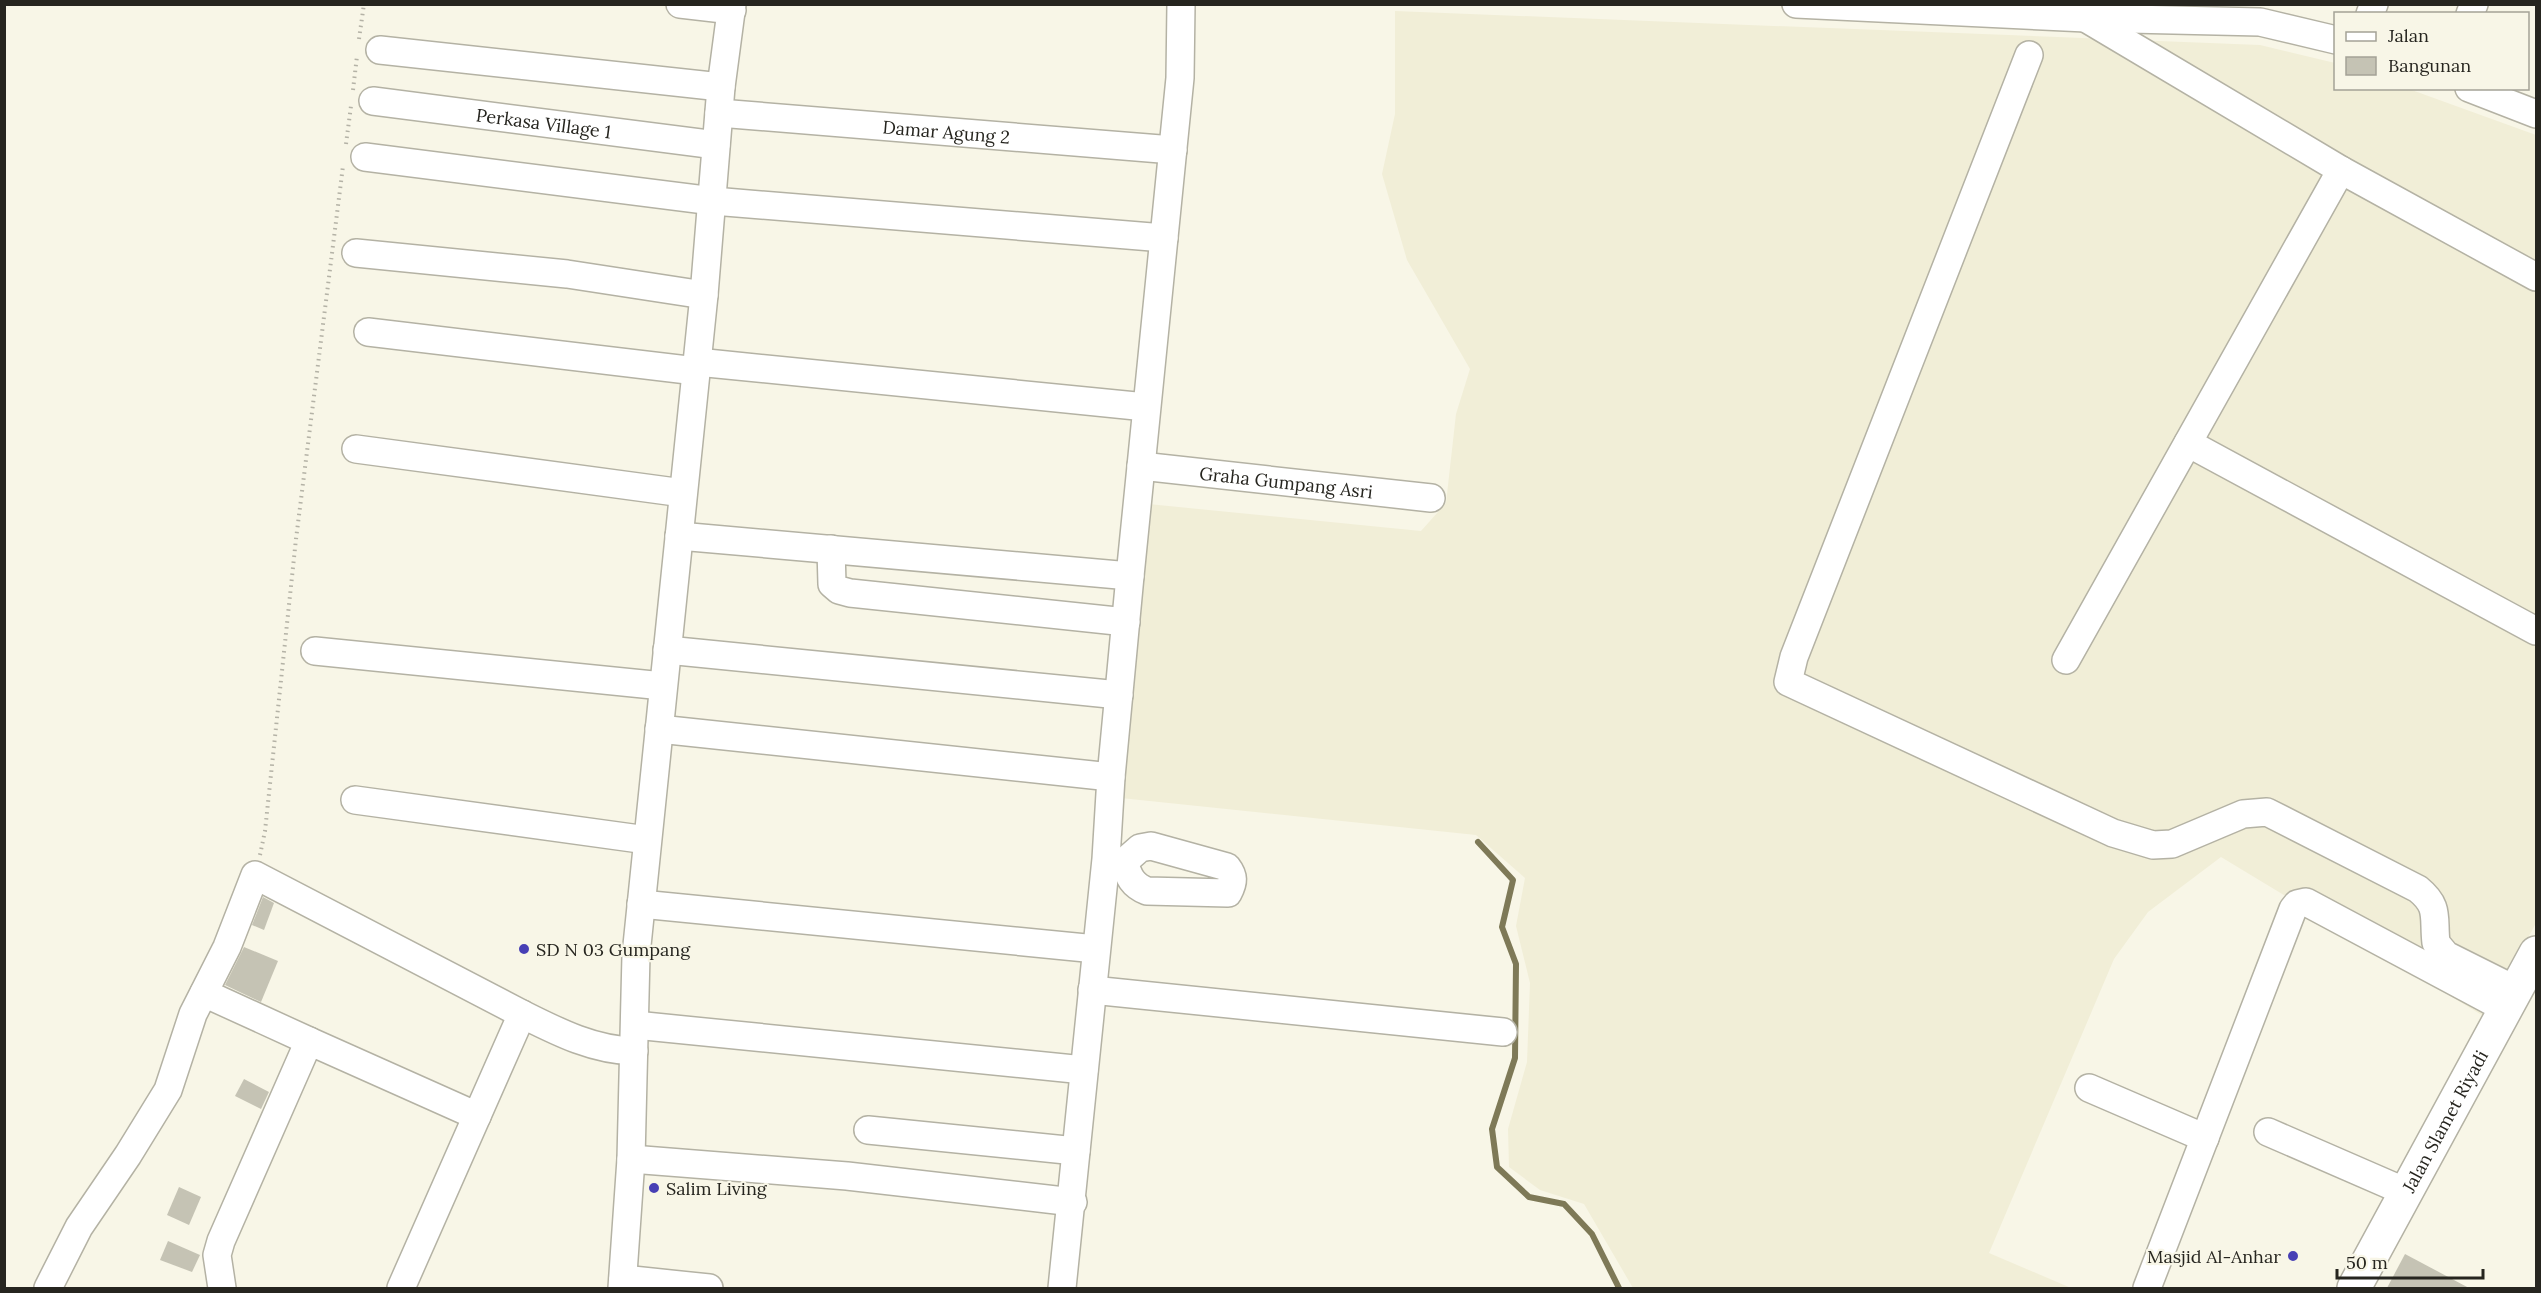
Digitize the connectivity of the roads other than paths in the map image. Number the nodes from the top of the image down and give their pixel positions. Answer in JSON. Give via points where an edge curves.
{"nodes":[{"id":1,"x":680,"y":4,"type":"edge"},
{"id":2,"x":1181,"y":4,"type":"edge"},
{"id":3,"x":1796,"y":4,"type":"edge"},
{"id":4,"x":732,"y":7,"type":"edge"},
{"id":5,"x":2058,"y":10,"type":"edge"},
{"id":6,"x":2086,"y":18,"type":"junction"},
{"id":7,"x":2334,"y":40,"type":"edge"},
{"id":8,"x":366,"y":48,"type":"road end"},
{"id":9,"x":2029,"y":55,"type":"dead end"},
{"id":10,"x":2474,"y":90,"type":"edge"},
{"id":11,"x":720,"y":100,"type":"junction"},
{"id":12,"x":373,"y":101,"type":"dead end"},
{"id":13,"x":2536,"y":114,"type":"edge"},
{"id":14,"x":716,"y":145,"type":"junction"},
{"id":15,"x":1173,"y":150,"type":"junction"},
{"id":16,"x":352,"y":154,"type":"road end"},
{"id":17,"x":2341,"y":170,"type":"junction"},
{"id":18,"x":713,"y":201,"type":"junction"},
{"id":19,"x":1164,"y":238,"type":"junction"},
{"id":20,"x":356,"y":253,"type":"dead end"},
{"id":21,"x":2536,"y":277,"type":"edge"},
{"id":22,"x":704,"y":295,"type":"junction"},
{"id":23,"x":368,"y":332,"type":"dead end"},
{"id":24,"x":697,"y":367,"type":"junction"},
{"id":25,"x":1146,"y":407,"type":"junction"},
{"id":26,"x":2188,"y":443,"type":"junction"},
{"id":27,"x":356,"y":449,"type":"dead end"},
{"id":28,"x":1141,"y":466,"type":"junction"},
{"id":29,"x":683,"y":493,"type":"junction"},
{"id":30,"x":1431,"y":498,"type":"dead end"},
{"id":31,"x":679,"y":536,"type":"junction"},
{"id":32,"x":831,"y":549,"type":"junction"},
{"id":33,"x":1130,"y":576,"type":"junction"},
{"id":34,"x":1126,"y":622,"type":"junction"},
{"id":35,"x":2536,"y":631,"type":"edge"},
{"id":36,"x":667,"y":650,"type":"junction"},
{"id":37,"x":315,"y":651,"type":"dead end"},
{"id":38,"x":2066,"y":660,"type":"dead end"},
{"id":39,"x":663,"y":686,"type":"junction"},
{"id":40,"x":1119,"y":695,"type":"junction"},
{"id":41,"x":658,"y":729,"type":"junction"},
{"id":42,"x":1111,"y":777,"type":"junction"},
{"id":43,"x":355,"y":800,"type":"dead end"},
{"id":44,"x":647,"y":840,"type":"junction"},
{"id":45,"x":641,"y":904,"type":"junction"},
{"id":46,"x":1096,"y":949,"type":"junction"},
{"id":47,"x":2525,"y":978,"type":"edge"},
{"id":48,"x":1092,"y":990,"type":"junction"},
{"id":49,"x":204,"y":993,"type":"junction"},
{"id":50,"x":522,"y":1014,"type":"junction"},
{"id":51,"x":1503,"y":1032,"type":"dead end"},
{"id":52,"x":634,"y":1038,"type":"junction"},
{"id":53,"x":309,"y":1041,"type":"junction"},
{"id":54,"x":1084,"y":1070,"type":"junction"},
{"id":55,"x":2089,"y":1088,"type":"dead end"},
{"id":56,"x":477,"y":1116,"type":"junction"},
{"id":57,"x":868,"y":1130,"type":"dead end"},
{"id":58,"x":2268,"y":1132,"type":"dead end"},
{"id":59,"x":2205,"y":1138,"type":"junction"},
{"id":60,"x":1076,"y":1151,"type":"junction"},
{"id":61,"x":631,"y":1159,"type":"junction"},
{"id":62,"x":2406,"y":1192,"type":"junction"},
{"id":63,"x":1073,"y":1202,"type":"junction"},
{"id":64,"x":622,"y":1284,"type":"edge"},
{"id":65,"x":2364,"y":1285,"type":"edge"},
{"id":66,"x":50,"y":1288,"type":"edge"},
{"id":67,"x":222,"y":1288,"type":"edge"},
{"id":68,"x":400,"y":1288,"type":"edge"},
{"id":69,"x":709,"y":1288,"type":"edge"},
{"id":70,"x":1062,"y":1288,"type":"edge"},
{"id":71,"x":2147,"y":1288,"type":"edge"}],
"edges":[{"from":1,"to":4,"type":"street"},
{"from":2,"to":15,"type":"street","via":[[1180,78]]},
{"from":3,"to":5,"type":"street"},
{"from":4,"to":11,"type":"street"},
{"from":5,"to":6,"type":"street"},
{"from":6,"to":7,"type":"street","via":[[2260,22]]},
{"from":6,"to":17,"type":"street"},
{"from":8,"to":11,"type":"street","name":"Damar Agung 2"},
{"from":9,"to":47,"type":"street","via":[[1794,657],[1788,682],[2113,833],[2153,845],[2172,844],[2243,814],[2267,812],[2418,889],[2430,899],[2436,944],[2446,955]]},
{"from":10,"to":13,"type":"street"},
{"from":11,"to":14,"type":"street"},
{"from":11,"to":15,"type":"street","name":"Damar Agung 2"},
{"from":12,"to":14,"type":"street","name":"Perkasa Village 1"},
{"from":14,"to":18,"type":"street"},
{"from":15,"to":19,"type":"street"},
{"from":16,"to":18,"type":"street"},
{"from":17,"to":21,"type":"street"},
{"from":17,"to":26,"type":"street"},
{"from":18,"to":19,"type":"street"},
{"from":18,"to":22,"type":"street"},
{"from":19,"to":25,"type":"street"},
{"from":20,"to":22,"type":"street","via":[[567,274]]},
{"from":22,"to":24,"type":"street"},
{"from":23,"to":24,"type":"street"},
{"from":24,"to":25,"type":"street"},
{"from":24,"to":29,"type":"street"},
{"from":25,"to":28,"type":"street"},
{"from":26,"to":35,"type":"street"},
{"from":26,"to":38,"type":"street"},
{"from":27,"to":29,"type":"street"},
{"from":28,"to":30,"type":"street","name":"Graha Gumpang Asri"},
{"from":28,"to":33,"type":"street"},
{"from":29,"to":31,"type":"street"},
{"from":31,"to":32,"type":"street"},
{"from":31,"to":36,"type":"street"},
{"from":32,"to":33,"type":"street"},
{"from":32,"to":34,"type":"street","via":[[832,584],[849,593]]},
{"from":33,"to":34,"type":"street"},
{"from":34,"to":40,"type":"street"},
{"from":36,"to":39,"type":"street"},
{"from":36,"to":40,"type":"street"},
{"from":37,"to":39,"type":"street"},
{"from":39,"to":41,"type":"street"},
{"from":40,"to":42,"type":"street"},
{"from":41,"to":42,"type":"street"},
{"from":41,"to":44,"type":"street"},
{"from":42,"to":46,"type":"street","via":[[1115,861]]},
{"from":43,"to":44,"type":"street"},
{"from":44,"to":45,"type":"street"},
{"from":45,"to":46,"type":"street"},
{"from":45,"to":52,"type":"street"},
{"from":46,"to":48,"type":"street"},
{"from":47,"to":59,"type":"street","via":[[2306,902],[2297,903]]},
{"from":47,"to":62,"type":"main road","name":"Jalan Slamet Riyadi"},
{"from":48,"to":51,"type":"street"},
{"from":48,"to":54,"type":"street"},
{"from":49,"to":50,"type":"street","via":[[255,876]]},
{"from":49,"to":53,"type":"street"},
{"from":49,"to":66,"type":"street","via":[[193,1014],[168,1090],[79,1227]]},
{"from":50,"to":52,"type":"street","via":[[598,1047]]},
{"from":50,"to":56,"type":"street"},
{"from":52,"to":54,"type":"street"},
{"from":52,"to":61,"type":"street"},
{"from":53,"to":56,"type":"street"},
{"from":53,"to":67,"type":"street","via":[[221,1241],[217,1255]]},
{"from":54,"to":60,"type":"street"},
{"from":55,"to":59,"type":"street"},
{"from":56,"to":68,"type":"street"},
{"from":57,"to":60,"type":"street"},
{"from":58,"to":62,"type":"street"},
{"from":59,"to":71,"type":"street"},
{"from":60,"to":63,"type":"street"},
{"from":61,"to":63,"type":"street","via":[[847,1176]]},
{"from":61,"to":64,"type":"street"},
{"from":62,"to":65,"type":"main road","name":"Jalan Slamet Riyadi"},
{"from":63,"to":70,"type":"street"},
{"from":64,"to":69,"type":"street"}]}
